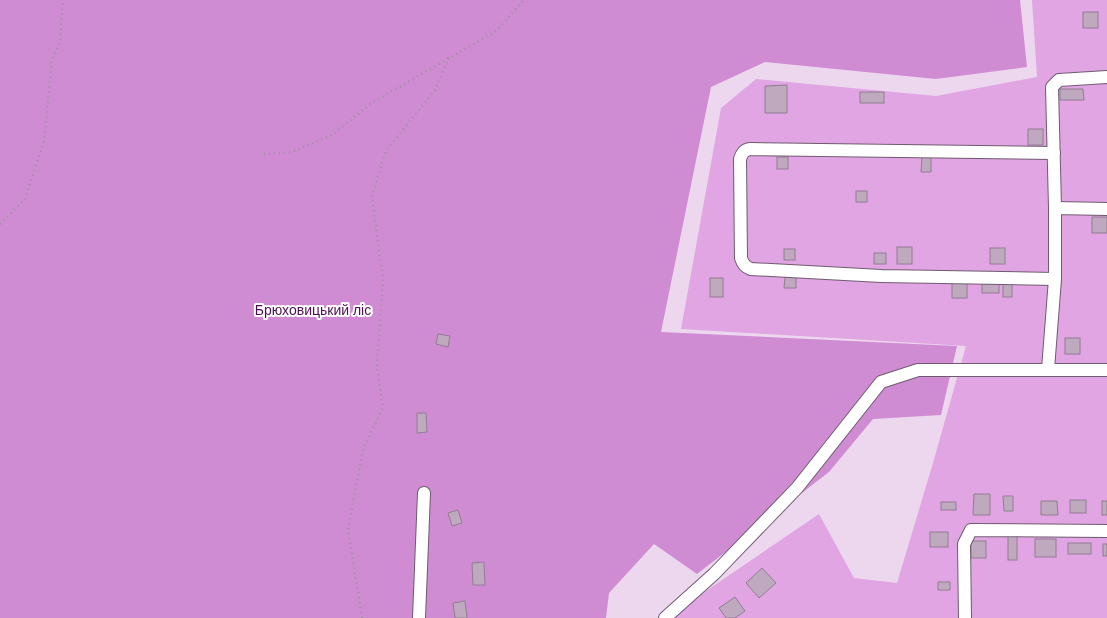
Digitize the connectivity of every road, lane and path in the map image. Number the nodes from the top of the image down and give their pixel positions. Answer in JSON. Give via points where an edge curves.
{"nodes":[{"id":1,"x":63,"y":0,"type":"edge"},
{"id":2,"x":524,"y":0,"type":"edge"},
{"id":3,"x":449,"y":57,"type":"junction"},
{"id":4,"x":1107,"y":78,"type":"edge"},
{"id":5,"x":1054,"y":153,"type":"junction"},
{"id":6,"x":264,"y":154,"type":"dead end"},
{"id":7,"x":1055,"y":208,"type":"junction"},
{"id":8,"x":1107,"y":209,"type":"edge"},
{"id":9,"x":0,"y":224,"type":"edge"},
{"id":10,"x":1055,"y":279,"type":"junction"},
{"id":11,"x":1048,"y":369,"type":"junction"},
{"id":12,"x":1107,"y":370,"type":"edge"},
{"id":13,"x":424,"y":493,"type":"dead end"},
{"id":14,"x":1107,"y":531,"type":"edge"},
{"id":15,"x":362,"y":618,"type":"edge"},
{"id":16,"x":419,"y":618,"type":"edge"},
{"id":17,"x":665,"y":618,"type":"edge"},
{"id":18,"x":964,"y":618,"type":"edge"}],
"edges":[{"from":1,"to":9,"type":"path","via":[[60,42],[52,59],[44,141],[25,199]]},
{"from":2,"to":3,"type":"path","via":[[496,31]]},
{"from":3,"to":6,"type":"path","via":[[373,102],[332,135],[292,152]]},
{"from":3,"to":15,"type":"path","via":[[434,90],[386,150],[372,196],[384,280],[377,367],[383,408],[364,449],[348,529]]},
{"from":4,"to":5,"type":"street","via":[[1059,80],[1052,87]]},
{"from":5,"to":7,"type":"street"},
{"from":5,"to":10,"type":"street","via":[[750,149],[745,150],[740,159],[741,258],[746,267],[881,276]]},
{"from":7,"to":8,"type":"street"},
{"from":7,"to":10,"type":"street"},
{"from":10,"to":11,"type":"street"},
{"from":11,"to":12,"type":"street"},
{"from":11,"to":17,"type":"street","via":[[918,370],[881,382],[797,488],[714,574]]},
{"from":13,"to":16,"type":"street"},
{"from":14,"to":18,"type":"street","via":[[971,530],[964,544]]}]}
